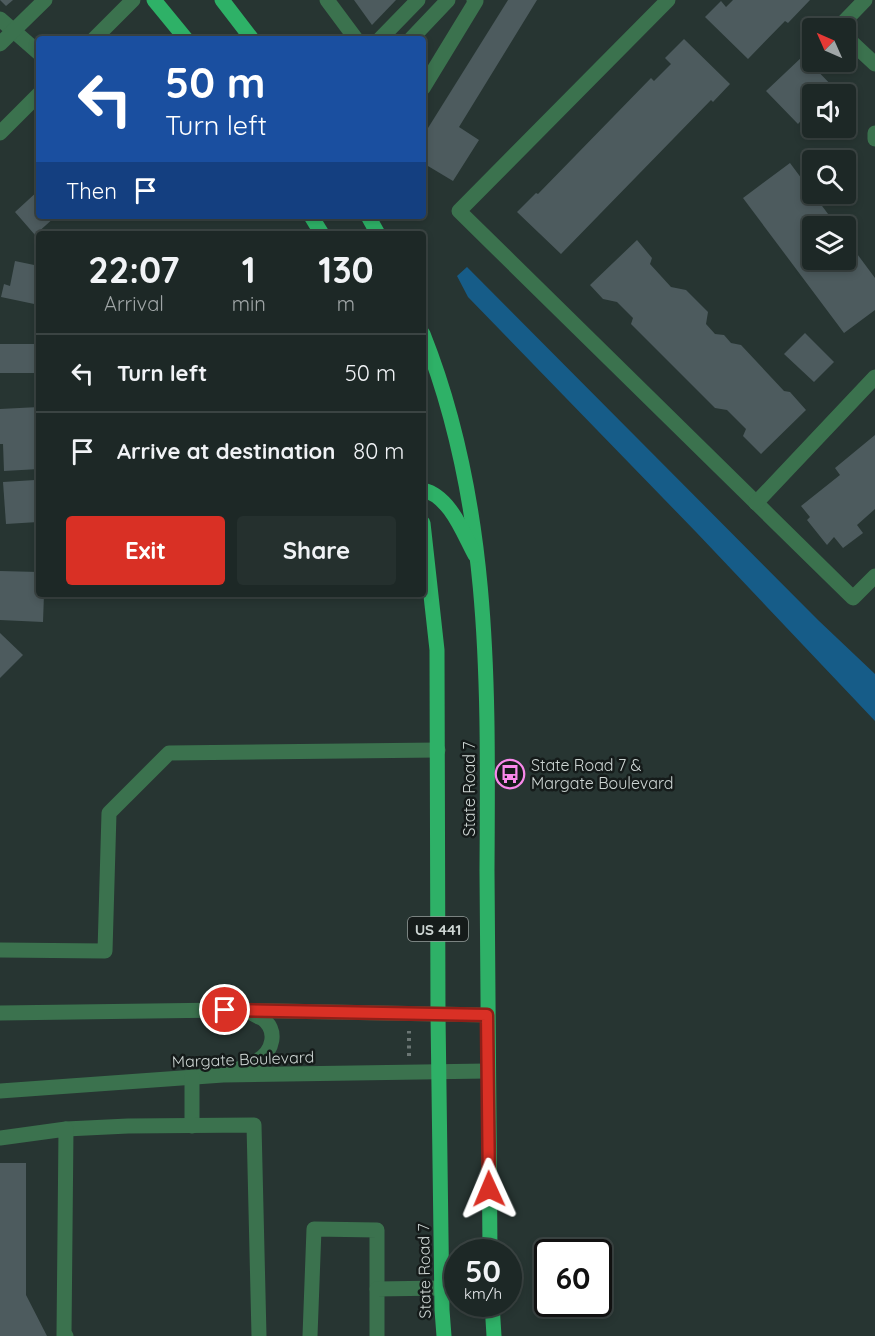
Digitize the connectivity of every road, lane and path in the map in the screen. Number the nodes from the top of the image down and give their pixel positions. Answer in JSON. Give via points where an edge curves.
{"nodes":[{"id":1,"x":45,"y":0,"type":"edge"},
{"id":2,"x":133,"y":0,"type":"edge"},
{"id":3,"x":154,"y":0,"type":"edge"},
{"id":4,"x":327,"y":0,"type":"edge"},
{"id":5,"x":418,"y":0,"type":"edge"},
{"id":6,"x":448,"y":0,"type":"edge"},
{"id":7,"x":474,"y":0,"type":"edge"},
{"id":8,"x":668,"y":0,"type":"edge"},
{"id":9,"x":865,"y":0,"type":"edge"},
{"id":10,"x":226,"y":2,"type":"edge"},
{"id":11,"x":848,"y":18,"type":"edge"},
{"id":12,"x":0,"y":19,"type":"edge"},
{"id":13,"x":14,"y":32,"type":"junction"},
{"id":14,"x":97,"y":36,"type":"edge"},
{"id":15,"x":184,"y":36,"type":"edge"},
{"id":16,"x":250,"y":36,"type":"edge"},
{"id":17,"x":354,"y":36,"type":"edge"},
{"id":18,"x":383,"y":36,"type":"edge"},
{"id":19,"x":414,"y":36,"type":"edge"},
{"id":20,"x":0,"y":44,"type":"edge"},
{"id":21,"x":856,"y":46,"type":"edge"},
{"id":22,"x":36,"y":50,"type":"edge"},
{"id":23,"x":875,"y":64,"type":"edge"},
{"id":24,"x":426,"y":83,"type":"edge"},
{"id":25,"x":36,"y":97,"type":"edge"},
{"id":26,"x":0,"y":133,"type":"edge"},
{"id":27,"x":875,"y":133,"type":"edge"},
{"id":28,"x":875,"y":139,"type":"edge"},
{"id":29,"x":426,"y":343,"type":"edge"},
{"id":30,"x":875,"y":377,"type":"edge"},
{"id":31,"x":426,"y":491,"type":"edge"},
{"id":32,"x":756,"y":503,"type":"junction"},
{"id":33,"x":426,"y":550,"type":"edge"},
{"id":34,"x":479,"y":563,"type":"junction"},
{"id":35,"x":875,"y":576,"type":"edge"},
{"id":36,"x":438,"y":750,"type":"junction"},
{"id":37,"x":0,"y":950,"type":"edge"},
{"id":38,"x":247,"y":1011,"type":"junction"},
{"id":39,"x":0,"y":1013,"type":"edge"},
{"id":40,"x":438,"y":1015,"type":"junction"},
{"id":41,"x":487,"y":1015,"type":"junction"},
{"id":42,"x":409,"y":1031,"type":"dead end"},
{"id":43,"x":409,"y":1056,"type":"dead end"},
{"id":44,"x":487,"y":1071,"type":"junction"},
{"id":45,"x":439,"y":1072,"type":"junction"},
{"id":46,"x":223,"y":1075,"type":"junction"},
{"id":47,"x":192,"y":1077,"type":"junction"},
{"id":48,"x":0,"y":1091,"type":"edge"},
{"id":49,"x":192,"y":1126,"type":"junction"},
{"id":50,"x":66,"y":1129,"type":"junction"},
{"id":51,"x":0,"y":1138,"type":"edge"},
{"id":52,"x":490,"y":1239,"type":"edge"},
{"id":53,"x":442,"y":1288,"type":"junction"},
{"id":54,"x":377,"y":1289,"type":"junction"},
{"id":55,"x":493,"y":1317,"type":"edge"},
{"id":56,"x":66,"y":1336,"type":"edge"},
{"id":57,"x":259,"y":1336,"type":"edge"},
{"id":58,"x":310,"y":1336,"type":"edge"},
{"id":59,"x":377,"y":1336,"type":"edge"},
{"id":60,"x":444,"y":1336,"type":"edge"},
{"id":61,"x":494,"y":1336,"type":"edge"}],
"edges":[{"from":1,"to":13,"type":"street"},
{"from":2,"to":14,"type":"street"},
{"from":3,"to":15,"type":"main road"},
{"from":4,"to":17,"type":"street"},
{"from":5,"to":18,"type":"street"},
{"from":6,"to":19,"type":"street"},
{"from":7,"to":24,"type":"street"},
{"from":8,"to":32,"type":"street","via":[[459,211]]},
{"from":9,"to":11,"type":"street"},
{"from":10,"to":16,"type":"main road"},
{"from":12,"to":13,"type":"street"},
{"from":13,"to":20,"type":"street"},
{"from":13,"to":22,"type":"street"},
{"from":21,"to":23,"type":"street"},
{"from":25,"to":26,"type":"street"},
{"from":27,"to":28,"type":"street"},
{"from":29,"to":34,"type":"main road","name":"State Road 7","number":"US 441","via":[[459,450]]},
{"from":30,"to":32,"type":"street"},
{"from":31,"to":34,"type":"main road","via":[[433,492],[451,511]]},
{"from":32,"to":35,"type":"street","via":[[853,598]]},
{"from":33,"to":36,"type":"main road","name":"State Road 7","number":"US 441","via":[[437,650]]},
{"from":34,"to":41,"type":"main road","name":"State Road 7","number":"US 441","via":[[487,726]]},
{"from":36,"to":37,"type":"street","via":[[169,753],[109,813],[105,951]]},
{"from":36,"to":40,"type":"main road","name":"State Road 7","number":"US 441"},
{"from":38,"to":39,"type":"street"},
{"from":38,"to":40,"type":"street"},
{"from":38,"to":46,"type":"street","via":[[269,1026],[271,1045],[258,1060]]},
{"from":40,"to":41,"type":"street"},
{"from":40,"to":45,"type":"main road","name":"State Road 7","number":"US 441"},
{"from":41,"to":44,"type":"main road","name":"State Road 7","number":"US 441"},
{"from":42,"to":43,"type":"path"},
{"from":44,"to":45,"type":"street","name":"Margate Boulevard"},
{"from":44,"to":52,"type":"main road","name":"State Road 7","number":"US 441"},
{"from":45,"to":46,"type":"street","name":"Margate Boulevard"},
{"from":45,"to":53,"type":"main road","name":"State Road 7","number":"US 441"},
{"from":46,"to":47,"type":"street","name":"Margate Boulevard"},
{"from":47,"to":48,"type":"street","name":"Margate Boulevard"},
{"from":47,"to":49,"type":"street"},
{"from":49,"to":50,"type":"street"},
{"from":49,"to":57,"type":"street","via":[[254,1125]]},
{"from":50,"to":51,"type":"street"},
{"from":50,"to":56,"type":"street"},
{"from":53,"to":54,"type":"street"},
{"from":53,"to":60,"type":"main road","name":"State Road 7","number":"US 441"},
{"from":54,"to":58,"type":"street","via":[[377,1230],[314,1229]]},
{"from":54,"to":59,"type":"street"},
{"from":55,"to":61,"type":"main road"}]}
